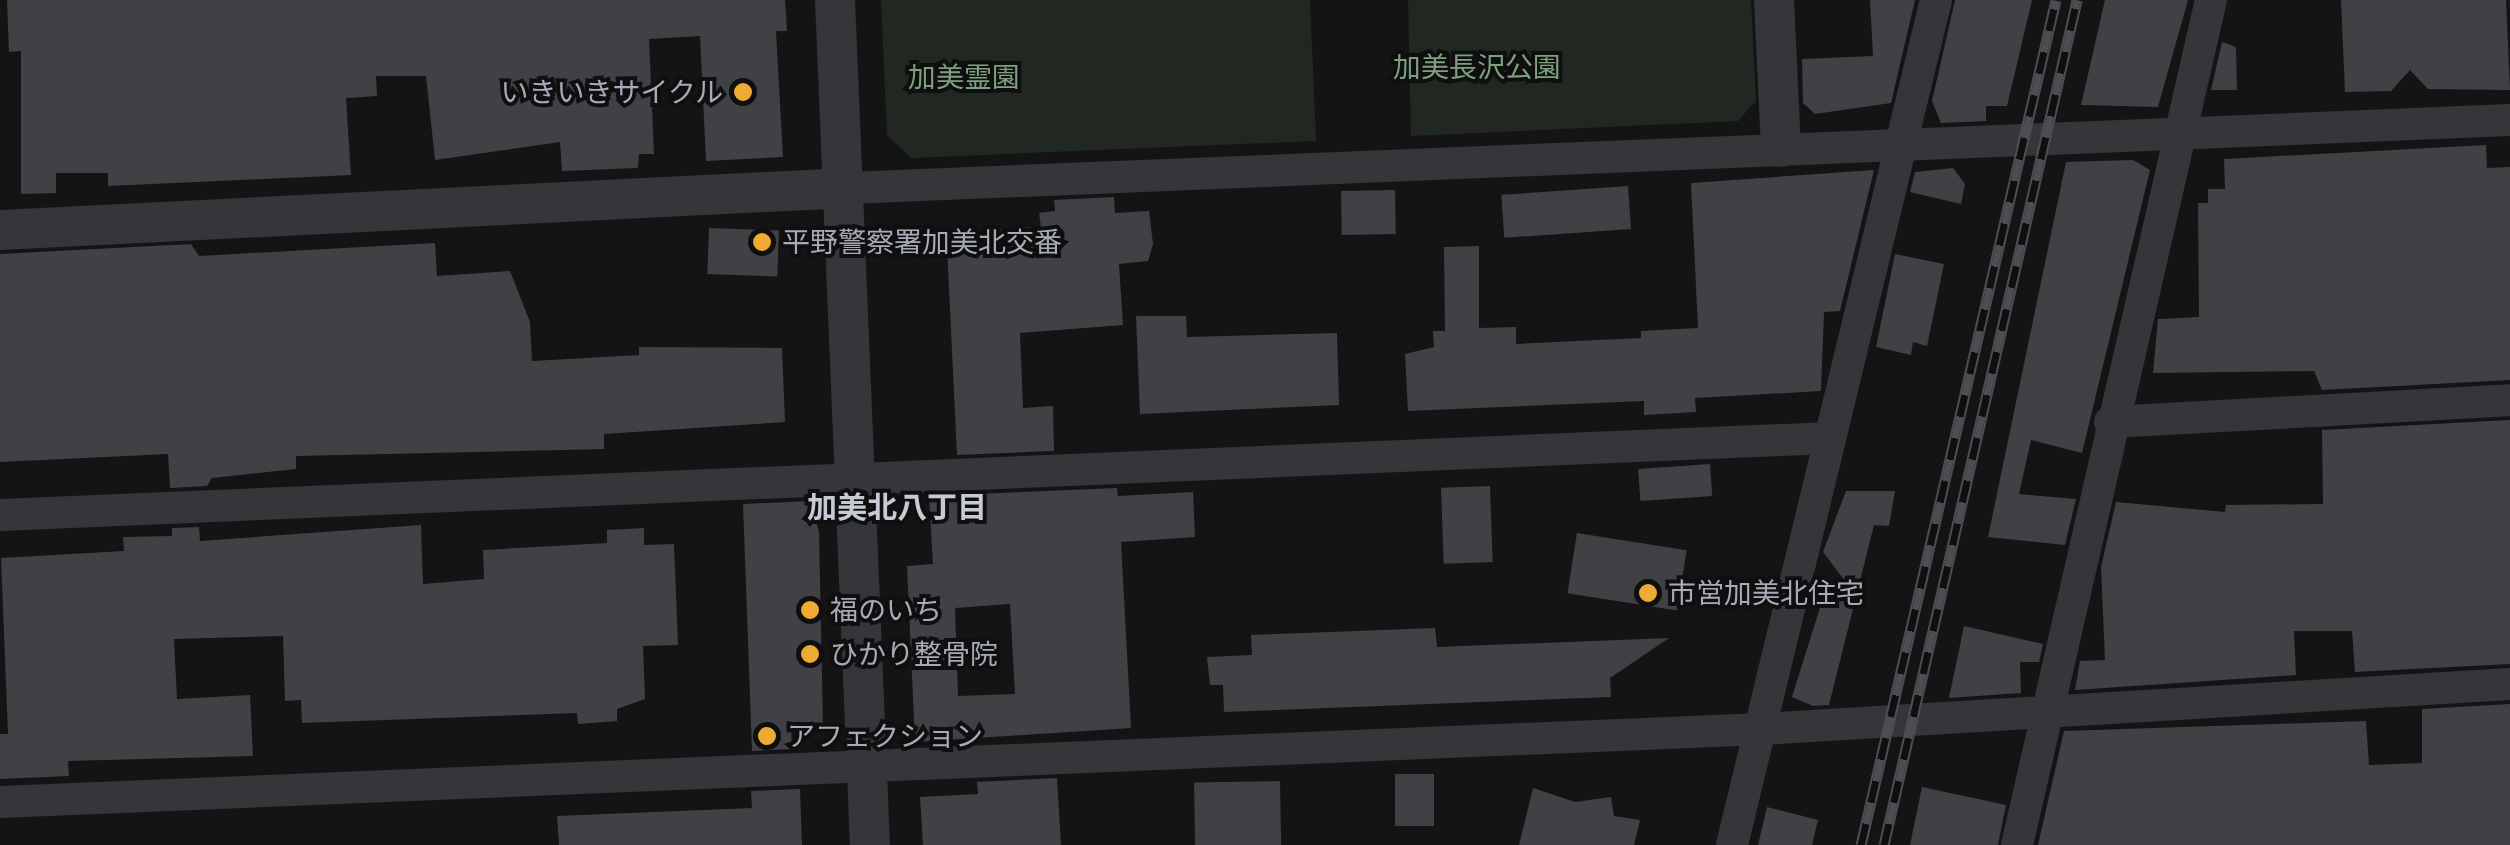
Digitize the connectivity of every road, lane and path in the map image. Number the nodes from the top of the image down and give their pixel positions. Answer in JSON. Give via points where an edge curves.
{"nodes":[{"id":1,"x":835,"y":0,"type":"edge"},
{"id":2,"x":1774,"y":0,"type":"edge"},
{"id":3,"x":1936,"y":0,"type":"edge"},
{"id":4,"x":2212,"y":0,"type":"edge"},
{"id":5,"x":2510,"y":120,"type":"edge"},
{"id":6,"x":2181,"y":140,"type":"junction"},
{"id":7,"x":1781,"y":147,"type":"junction"},
{"id":8,"x":1902,"y":147,"type":"junction"},
{"id":9,"x":848,"y":188,"type":"junction"},
{"id":10,"x":0,"y":230,"type":"edge"},
{"id":11,"x":2510,"y":400,"type":"edge"},
{"id":12,"x":2110,"y":422,"type":"junction"},
{"id":13,"x":1826,"y":438,"type":"junction"},
{"id":14,"x":854,"y":474,"type":"junction"},
{"id":15,"x":0,"y":515,"type":"edge"},
{"id":16,"x":2510,"y":684,"type":"edge"},
{"id":17,"x":2048,"y":716,"type":"junction"},
{"id":18,"x":1762,"y":730,"type":"junction"},
{"id":19,"x":867,"y":763,"type":"junction"},
{"id":20,"x":0,"y":802,"type":"edge"},
{"id":21,"x":870,"y":845,"type":"edge"},
{"id":22,"x":1732,"y":845,"type":"edge"},
{"id":23,"x":2018,"y":845,"type":"edge"}],
"edges":[{"from":1,"to":9,"type":"street"},
{"from":2,"to":7,"type":"street"},
{"from":3,"to":8,"type":"street"},
{"from":4,"to":6,"type":"street"},
{"from":5,"to":6,"type":"street"},
{"from":6,"to":8,"type":"street"},
{"from":6,"to":12,"type":"street"},
{"from":7,"to":8,"type":"street"},
{"from":7,"to":9,"type":"street"},
{"from":8,"to":13,"type":"street"},
{"from":9,"to":10,"type":"street"},
{"from":9,"to":14,"type":"street"},
{"from":11,"to":12,"type":"street"},
{"from":12,"to":17,"type":"street"},
{"from":13,"to":14,"type":"street"},
{"from":13,"to":18,"type":"street"},
{"from":14,"to":15,"type":"street"},
{"from":14,"to":19,"type":"street"},
{"from":16,"to":17,"type":"street"},
{"from":17,"to":18,"type":"street"},
{"from":17,"to":23,"type":"street"},
{"from":18,"to":19,"type":"street"},
{"from":18,"to":22,"type":"street"},
{"from":19,"to":20,"type":"street"},
{"from":19,"to":21,"type":"street"}]}
